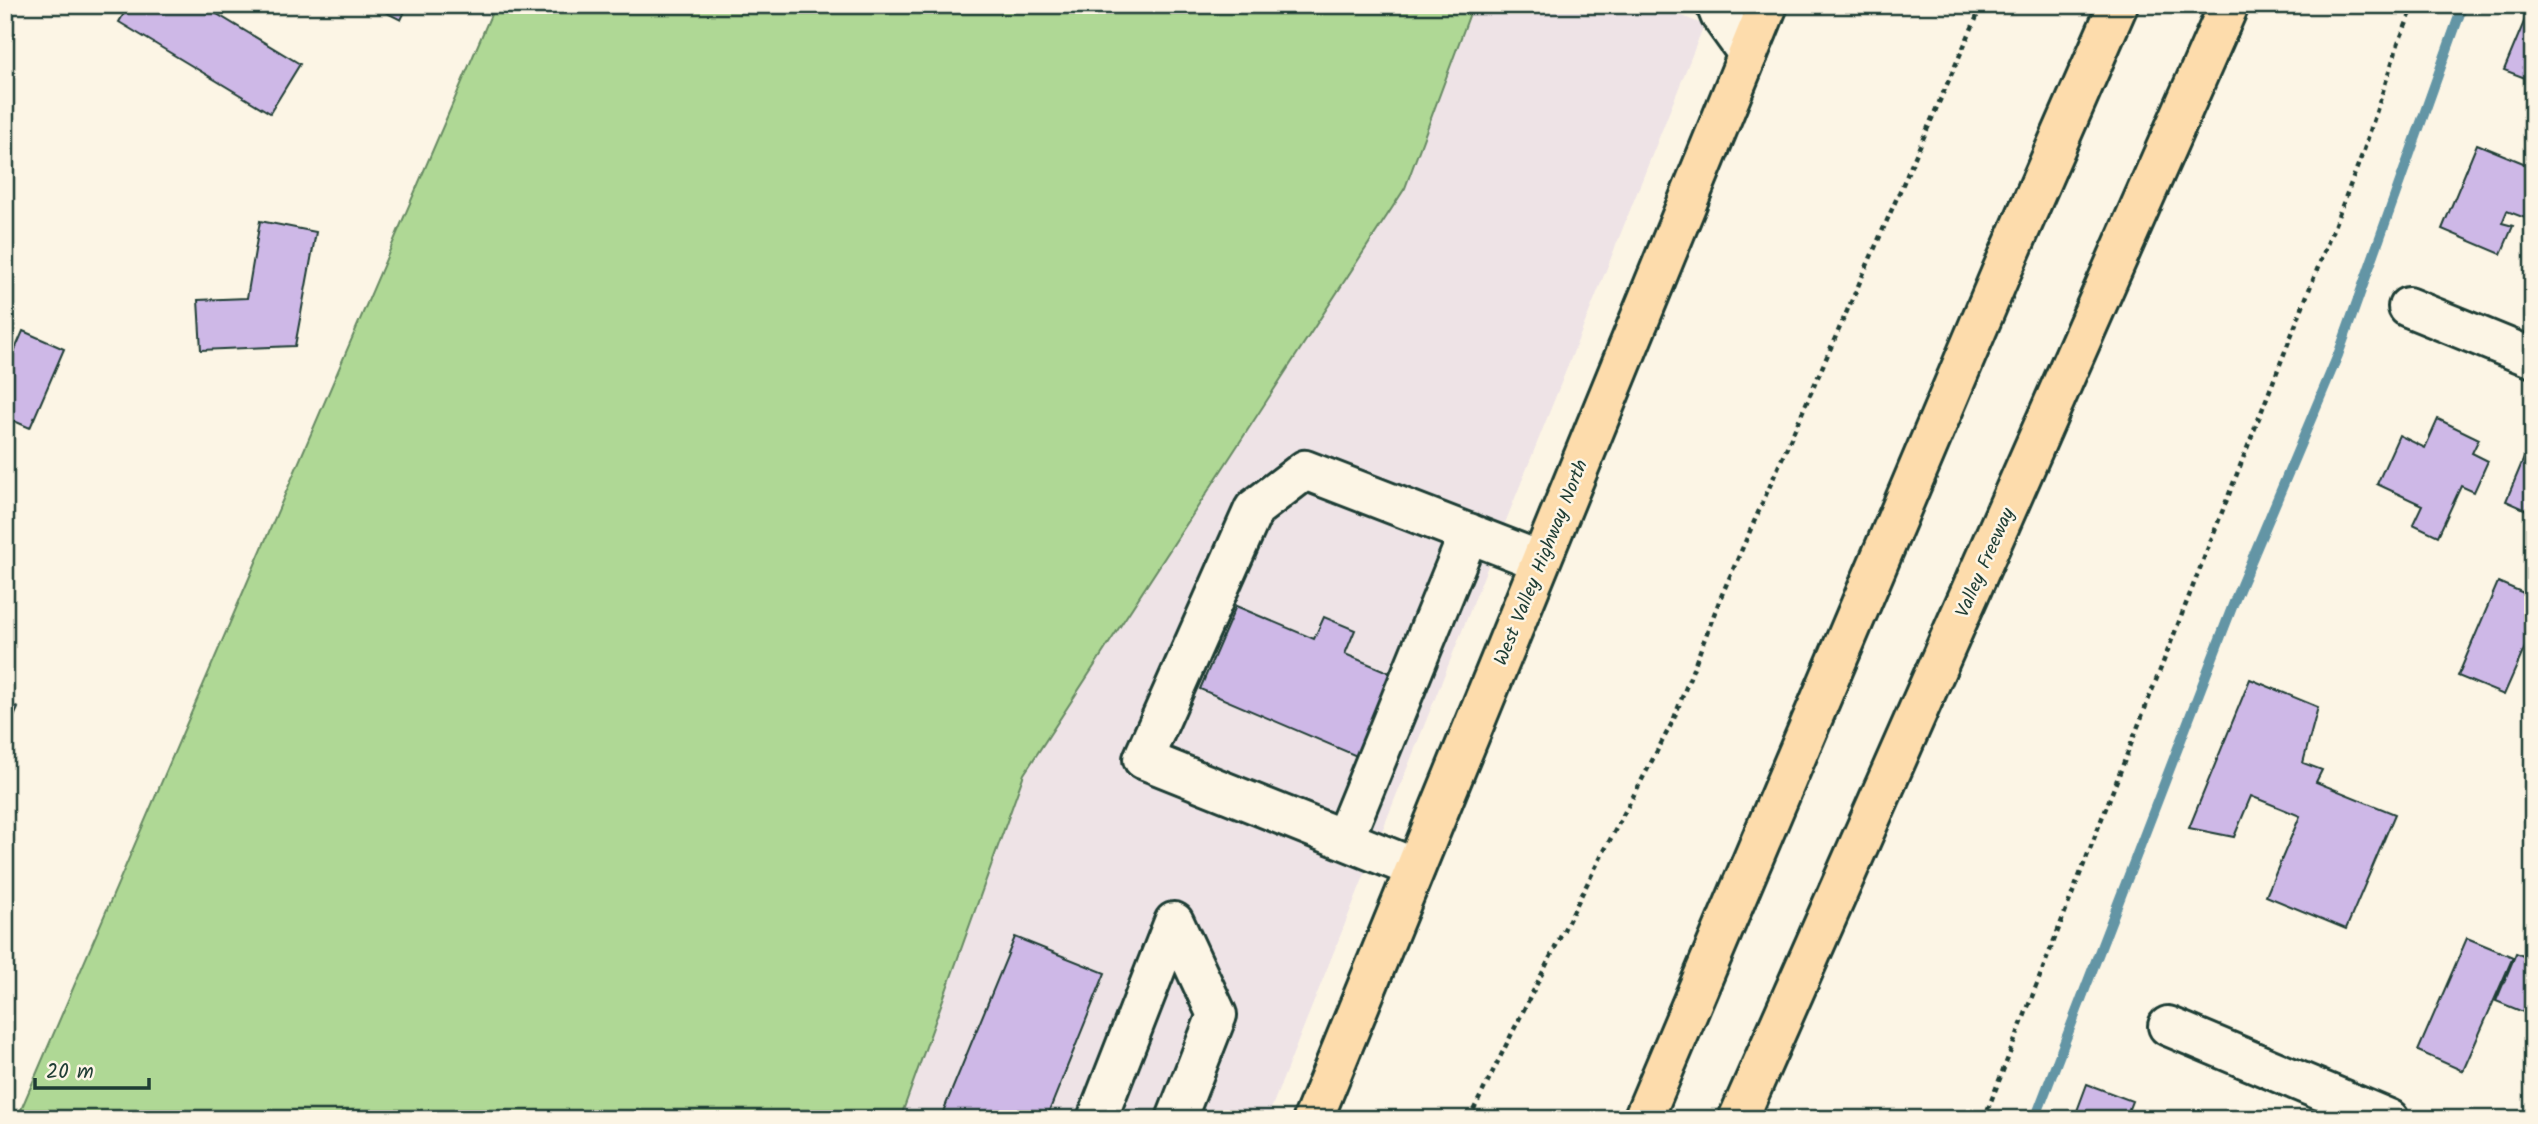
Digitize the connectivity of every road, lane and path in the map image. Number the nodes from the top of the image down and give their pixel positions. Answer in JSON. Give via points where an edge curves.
{"nodes":[{"id":1,"x":1716,"y":5,"type":"edge"},
{"id":2,"x":1768,"y":5,"type":"edge"},
{"id":3,"x":1982,"y":5,"type":"edge"},
{"id":4,"x":2118,"y":5,"type":"edge"},
{"id":5,"x":2229,"y":5,"type":"edge"},
{"id":6,"x":2414,"y":5,"type":"edge"},
{"id":7,"x":1748,"y":54,"type":"junction"},
{"id":8,"x":2408,"y":306,"type":"dead end"},
{"id":9,"x":2532,"y":355,"type":"edge"},
{"id":10,"x":1469,"y":533,"type":"junction"},
{"id":11,"x":1540,"y":561,"type":"junction"},
{"id":12,"x":1344,"y":839,"type":"junction"},
{"id":13,"x":1415,"y":868,"type":"junction"},
{"id":14,"x":2168,"y":1026,"type":"dead end"},
{"id":15,"x":1097,"y":1119,"type":"edge"},
{"id":16,"x":1175,"y":1119,"type":"edge"},
{"id":17,"x":1313,"y":1119,"type":"edge"},
{"id":18,"x":1469,"y":1119,"type":"edge"},
{"id":19,"x":1643,"y":1119,"type":"edge"},
{"id":20,"x":1738,"y":1119,"type":"edge"},
{"id":21,"x":1984,"y":1119,"type":"edge"},
{"id":22,"x":2389,"y":1119,"type":"edge"}],
"edges":[{"from":1,"to":7,"type":"street"},
{"from":2,"to":7,"type":"main road","name":"West Valley Highway North"},
{"from":3,"to":18,"type":"path","via":[[1720,599],[1673,721]]},
{"from":4,"to":19,"type":"main road"},
{"from":5,"to":20,"type":"main road","name":"Valley Freeway"},
{"from":6,"to":21,"type":"path","via":[[2364,150]]},
{"from":7,"to":11,"type":"main road","name":"West Valley Highway North"},
{"from":8,"to":9,"type":"street"},
{"from":10,"to":11,"type":"street"},
{"from":10,"to":12,"type":"street"},
{"from":10,"to":12,"type":"street","via":[[1305,470],[1254,509],[1143,759]]},
{"from":11,"to":13,"type":"main road","name":"West Valley Highway North"},
{"from":12,"to":13,"type":"street"},
{"from":13,"to":17,"type":"main road","name":"West Valley Highway North"},
{"from":14,"to":22,"type":"street"},
{"from":15,"to":16,"type":"street","via":[[1174,922],[1217,1015]]}]}
